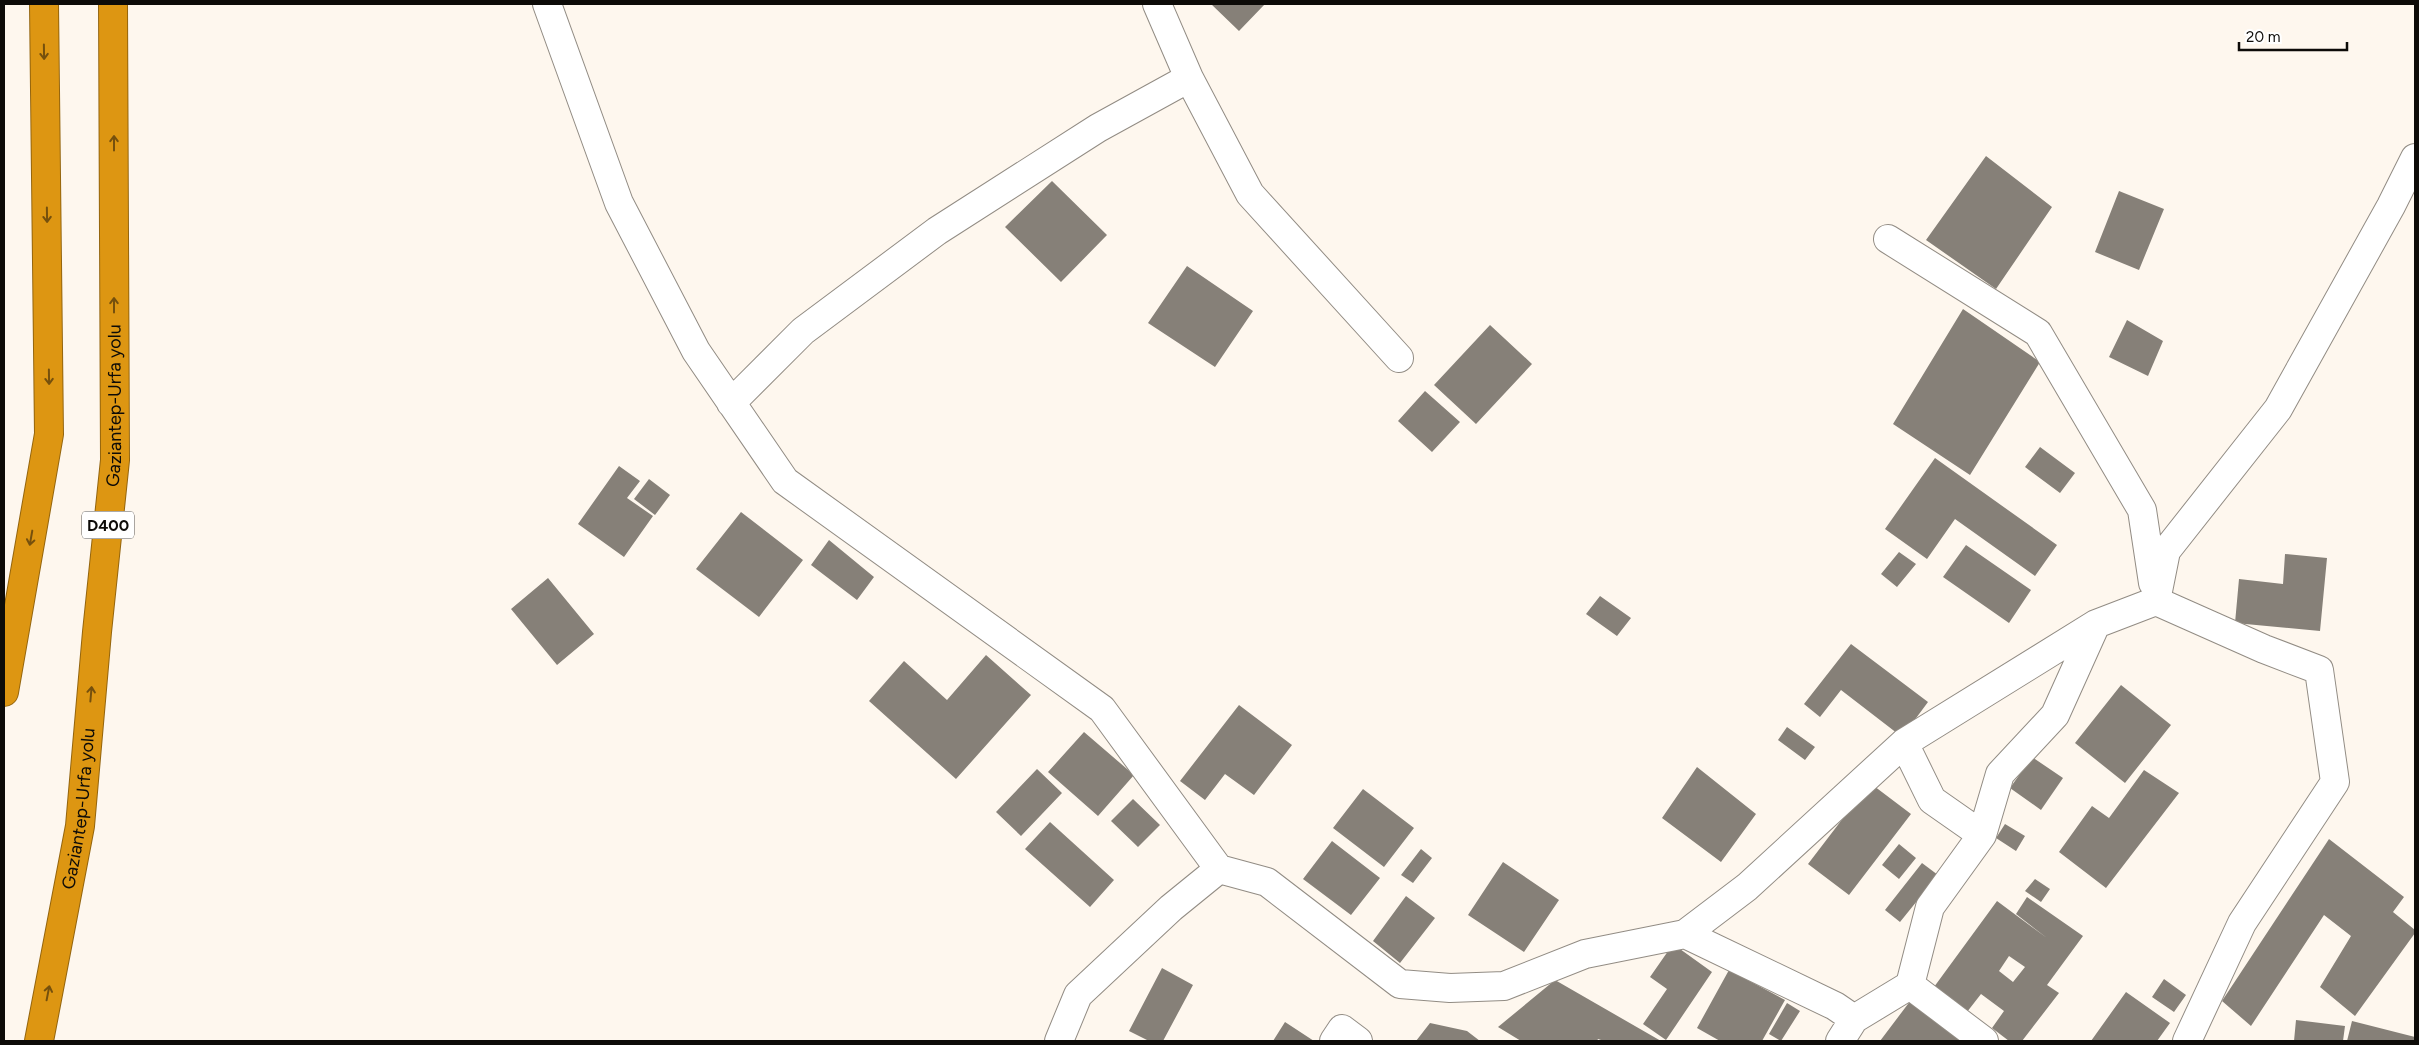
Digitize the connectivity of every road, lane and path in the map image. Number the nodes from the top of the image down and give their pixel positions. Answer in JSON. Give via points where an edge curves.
{"nodes":[{"id":1,"x":44,"y":4,"type":"edge"},
{"id":2,"x":113,"y":4,"type":"edge"},
{"id":3,"x":548,"y":4,"type":"edge"},
{"id":4,"x":1157,"y":4,"type":"edge"},
{"id":5,"x":1189,"y":78,"type":"junction"},
{"id":6,"x":2415,"y":158,"type":"edge"},
{"id":7,"x":1888,"y":239,"type":"dead end"},
{"id":8,"x":1399,"y":358,"type":"dead end"},
{"id":9,"x":731,"y":403,"type":"junction"},
{"id":10,"x":2156,"y":602,"type":"junction"},
{"id":11,"x":2096,"y":624,"type":"junction"},
{"id":12,"x":4,"y":692,"type":"edge"},
{"id":13,"x":1904,"y":743,"type":"junction"},
{"id":14,"x":1982,"y":835,"type":"junction"},
{"id":15,"x":1219,"y":869,"type":"junction"},
{"id":16,"x":1685,"y":934,"type":"junction"},
{"id":17,"x":1910,"y":985,"type":"junction"},
{"id":18,"x":1847,"y":1030,"type":"edge"},
{"id":19,"x":39,"y":1041,"type":"edge"},
{"id":20,"x":1059,"y":1041,"type":"edge"},
{"id":21,"x":1334,"y":1041,"type":"edge"},
{"id":22,"x":1358,"y":1041,"type":"edge"},
{"id":23,"x":1984,"y":1041,"type":"edge"},
{"id":24,"x":2187,"y":1041,"type":"edge"}],
"edges":[{"from":1,"to":12,"type":"highway","one_way":true,"via":[[49,434]]},
{"from":19,"to":2,"type":"highway","name":"Gaziantep-Urfa yolu","number":"D400","one_way":true,"via":[[80,826],[115,460]]},
{"from":3,"to":9,"type":"street","via":[[619,203],[696,350]]},
{"from":4,"to":5,"type":"street"},
{"from":5,"to":8,"type":"street","via":[[1250,194]]},
{"from":5,"to":9,"type":"street","via":[[1098,128],[937,231],[803,331]]},
{"from":6,"to":10,"type":"street","via":[[2278,409],[2166,551]]},
{"from":7,"to":10,"type":"street","via":[[2038,333],[2142,510]]},
{"from":9,"to":15,"type":"street","via":[[785,482],[1102,709]]},
{"from":10,"to":11,"type":"street"},
{"from":10,"to":24,"type":"street","via":[[2319,670],[2335,782],[2242,923]]},
{"from":11,"to":13,"type":"street"},
{"from":11,"to":14,"type":"street","via":[[2055,715],[2000,774]]},
{"from":13,"to":14,"type":"street","via":[[1932,800]]},
{"from":13,"to":16,"type":"street","via":[[1747,887]]},
{"from":14,"to":17,"type":"street","via":[[1930,907]]},
{"from":15,"to":16,"type":"street","via":[[1267,882],[1400,984],[1450,988],[1504,986],[1585,954]]},
{"from":15,"to":20,"type":"street","via":[[1171,908],[1078,995]]},
{"from":16,"to":18,"type":"street","via":[[1835,1006]]},
{"from":17,"to":18,"type":"street"},
{"from":17,"to":23,"type":"street"},
{"from":21,"to":22,"type":"street","via":[[1342,1029]]}]}
